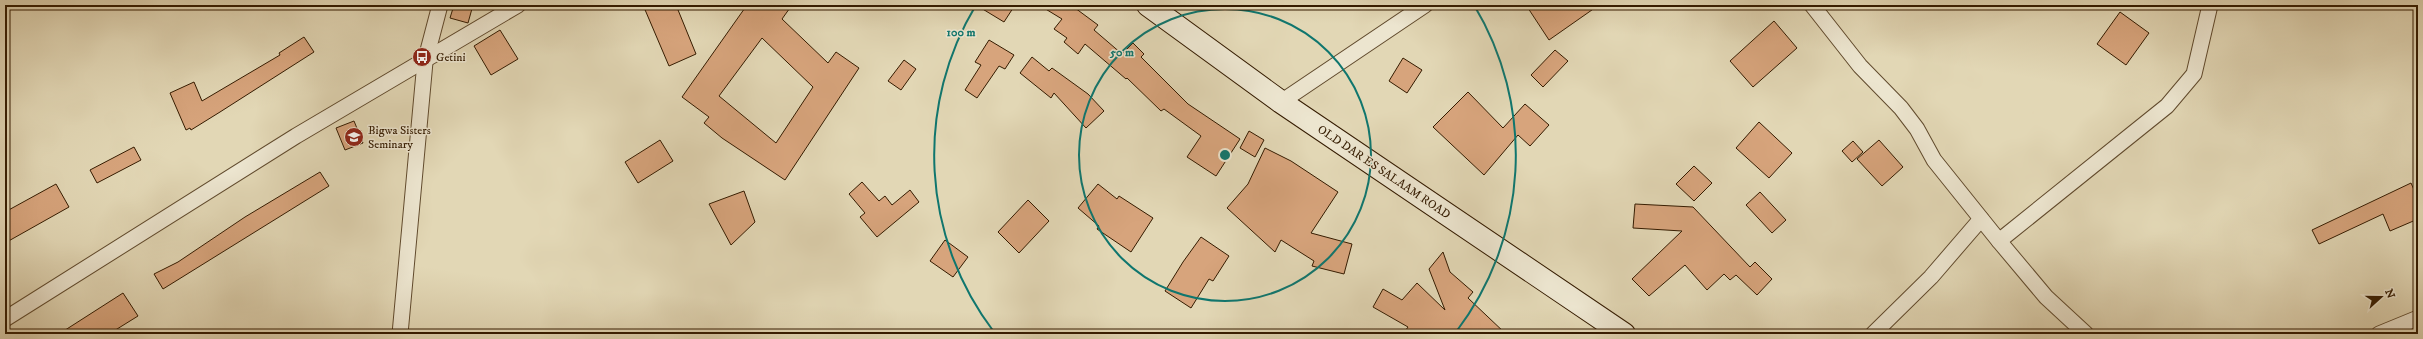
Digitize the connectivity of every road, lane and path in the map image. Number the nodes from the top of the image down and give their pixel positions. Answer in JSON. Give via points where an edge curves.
{"nodes":[{"id":1,"x":440,"y":5,"type":"edge"},
{"id":2,"x":518,"y":5,"type":"edge"},
{"id":3,"x":1148,"y":5,"type":"edge"},
{"id":4,"x":1425,"y":5,"type":"edge"},
{"id":5,"x":1812,"y":5,"type":"edge"},
{"id":6,"x":2210,"y":5,"type":"edge"},
{"id":7,"x":425,"y":62,"type":"junction"},
{"id":8,"x":1281,"y":102,"type":"junction"},
{"id":9,"x":1981,"y":218,"type":"junction"},
{"id":10,"x":1999,"y":242,"type":"junction"},
{"id":11,"x":2418,"y":318,"type":"edge"},
{"id":12,"x":5,"y":319,"type":"edge"},
{"id":13,"x":400,"y":334,"type":"edge"},
{"id":14,"x":1624,"y":334,"type":"edge"},
{"id":15,"x":1873,"y":334,"type":"edge"},
{"id":16,"x":2086,"y":334,"type":"edge"},
{"id":17,"x":2379,"y":334,"type":"edge"}],
"edges":[{"from":1,"to":7,"type":"street"},
{"from":2,"to":7,"type":"street"},
{"from":3,"to":8,"type":"street","name":"OLD DAR ES SALAAM ROAD"},
{"from":4,"to":8,"type":"street"},
{"from":5,"to":9,"type":"street","via":[[1860,66],[1901,108],[1917,129],[1934,160]]},
{"from":6,"to":10,"type":"street","via":[[2194,74],[2166,106]]},
{"from":7,"to":12,"type":"street","via":[[296,136]]},
{"from":7,"to":13,"type":"street"},
{"from":8,"to":14,"type":"street","name":"OLD DAR ES SALAAM ROAD"},
{"from":9,"to":10,"type":"street"},
{"from":9,"to":15,"type":"street","via":[[1931,277]]},
{"from":10,"to":16,"type":"street","via":[[2046,297]]},
{"from":11,"to":17,"type":"street"}]}
